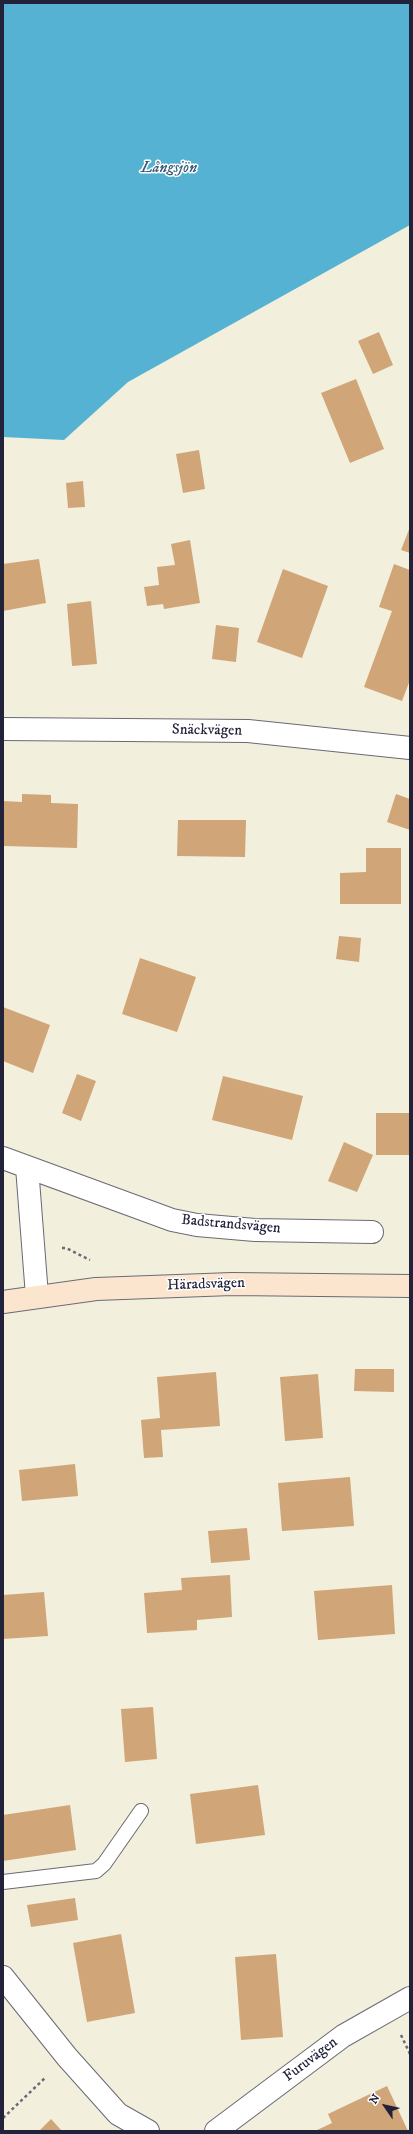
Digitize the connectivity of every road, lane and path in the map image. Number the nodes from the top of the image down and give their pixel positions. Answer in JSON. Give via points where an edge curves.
{"nodes":[{"id":1,"x":3,"y":729,"type":"edge"},
{"id":2,"x":410,"y":748,"type":"edge"},
{"id":3,"x":3,"y":1158,"type":"edge"},
{"id":4,"x":27,"y":1167,"type":"junction"},
{"id":5,"x":372,"y":1232,"type":"dead end"},
{"id":6,"x":410,"y":1286,"type":"edge"},
{"id":7,"x":37,"y":1296,"type":"junction"},
{"id":8,"x":3,"y":1302,"type":"edge"},
{"id":9,"x":141,"y":1811,"type":"dead end"},
{"id":10,"x":3,"y":1882,"type":"edge"},
{"id":11,"x":3,"y":1977,"type":"edge"},
{"id":12,"x":410,"y":1998,"type":"edge"},
{"id":13,"x":68,"y":2057,"type":"junction"},
{"id":14,"x":3,"y":2118,"type":"edge"},
{"id":15,"x":148,"y":2131,"type":"edge"},
{"id":16,"x":216,"y":2131,"type":"edge"}],
"edges":[{"from":1,"to":2,"type":"street","name":"Snäckvägen","via":[[248,731]]},
{"from":3,"to":4,"type":"street","name":"Badstrandsvägen"},
{"from":4,"to":5,"type":"street","name":"Badstrandsvägen","via":[[172,1220],[197,1225],[254,1230]]},
{"from":4,"to":7,"type":"street"},
{"from":6,"to":7,"type":"street","name":"Häradsvägen","via":[[232,1284],[96,1289]]},
{"from":7,"to":8,"type":"street","name":"Häradsvägen"},
{"from":9,"to":10,"type":"lane","via":[[104,1864],[96,1871]]},
{"from":11,"to":13,"type":"street"},
{"from":12,"to":16,"type":"street","name":"Furuvägen","via":[[343,2036]]},
{"from":13,"to":14,"type":"path"},
{"from":13,"to":15,"type":"street","via":[[118,2114]]}]}
